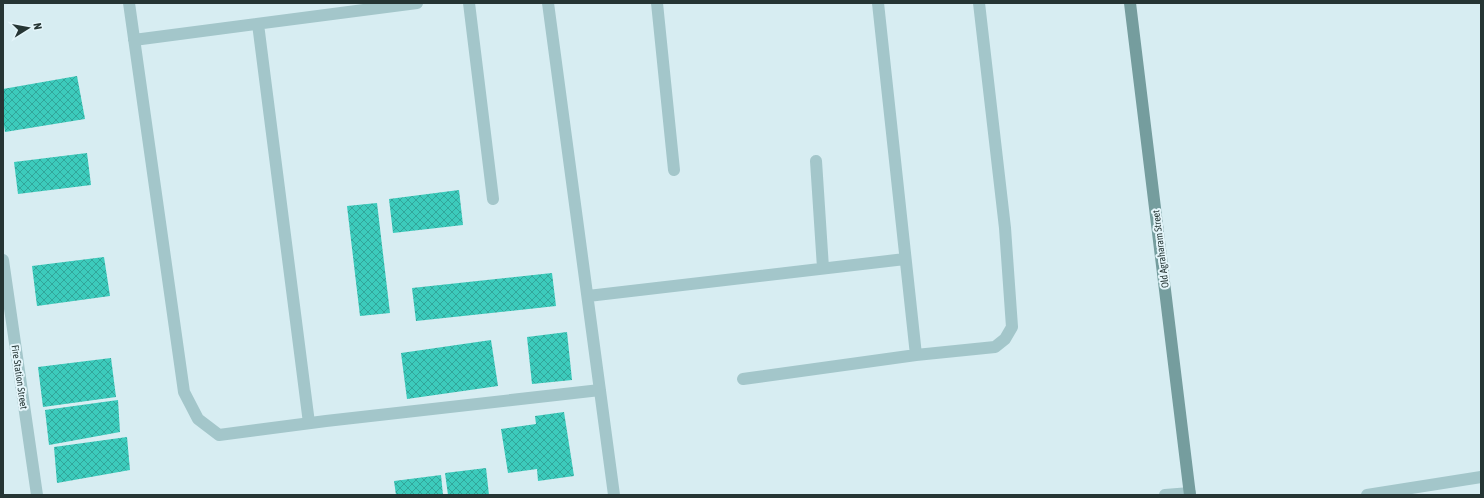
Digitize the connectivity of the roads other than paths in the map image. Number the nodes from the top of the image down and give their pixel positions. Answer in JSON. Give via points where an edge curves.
{"nodes":[{"id":1,"x":129,"y":3,"type":"edge"},
{"id":2,"x":417,"y":3,"type":"edge"},
{"id":3,"x":469,"y":3,"type":"edge"},
{"id":4,"x":548,"y":3,"type":"edge"},
{"id":5,"x":658,"y":3,"type":"edge"},
{"id":6,"x":878,"y":3,"type":"edge"},
{"id":7,"x":979,"y":3,"type":"edge"},
{"id":8,"x":1130,"y":3,"type":"edge"},
{"id":9,"x":258,"y":24,"type":"junction"},
{"id":10,"x":134,"y":40,"type":"junction"},
{"id":11,"x":816,"y":161,"type":"dead end"},
{"id":12,"x":674,"y":170,"type":"dead end"},
{"id":13,"x":493,"y":199,"type":"dead end"},
{"id":14,"x":905,"y":259,"type":"junction"},
{"id":15,"x":3,"y":260,"type":"edge"},
{"id":16,"x":823,"y":268,"type":"junction"},
{"id":17,"x":588,"y":296,"type":"junction"},
{"id":18,"x":916,"y":355,"type":"junction"},
{"id":19,"x":743,"y":379,"type":"dead end"},
{"id":20,"x":600,"y":390,"type":"junction"},
{"id":21,"x":309,"y":423,"type":"junction"},
{"id":22,"x":1481,"y":477,"type":"edge"},
{"id":23,"x":1190,"y":494,"type":"edge"},
{"id":24,"x":36,"y":495,"type":"edge"},
{"id":25,"x":614,"y":495,"type":"edge"},
{"id":26,"x":1165,"y":495,"type":"edge"},
{"id":27,"x":1367,"y":495,"type":"edge"}],
"edges":[{"from":1,"to":10,"type":"street"},
{"from":2,"to":9,"type":"street"},
{"from":3,"to":13,"type":"street"},
{"from":4,"to":17,"type":"street"},
{"from":5,"to":12,"type":"street"},
{"from":6,"to":14,"type":"street"},
{"from":7,"to":18,"type":"street","via":[[1004,228],[1012,327],[1005,339],[995,347]]},
{"from":8,"to":23,"type":"street","name":"Old Agraharam Street"},
{"from":9,"to":10,"type":"street"},
{"from":9,"to":21,"type":"street"},
{"from":10,"to":21,"type":"street","via":[[184,392],[198,419],[219,435]]},
{"from":11,"to":16,"type":"street"},
{"from":14,"to":16,"type":"street"},
{"from":14,"to":18,"type":"street"},
{"from":15,"to":24,"type":"street","name":"Fire Station Street"},
{"from":16,"to":17,"type":"street"},
{"from":17,"to":20,"type":"street"},
{"from":18,"to":19,"type":"street"},
{"from":20,"to":21,"type":"street"},
{"from":20,"to":25,"type":"street"},
{"from":22,"to":27,"type":"street"},
{"from":23,"to":26,"type":"street"}]}
